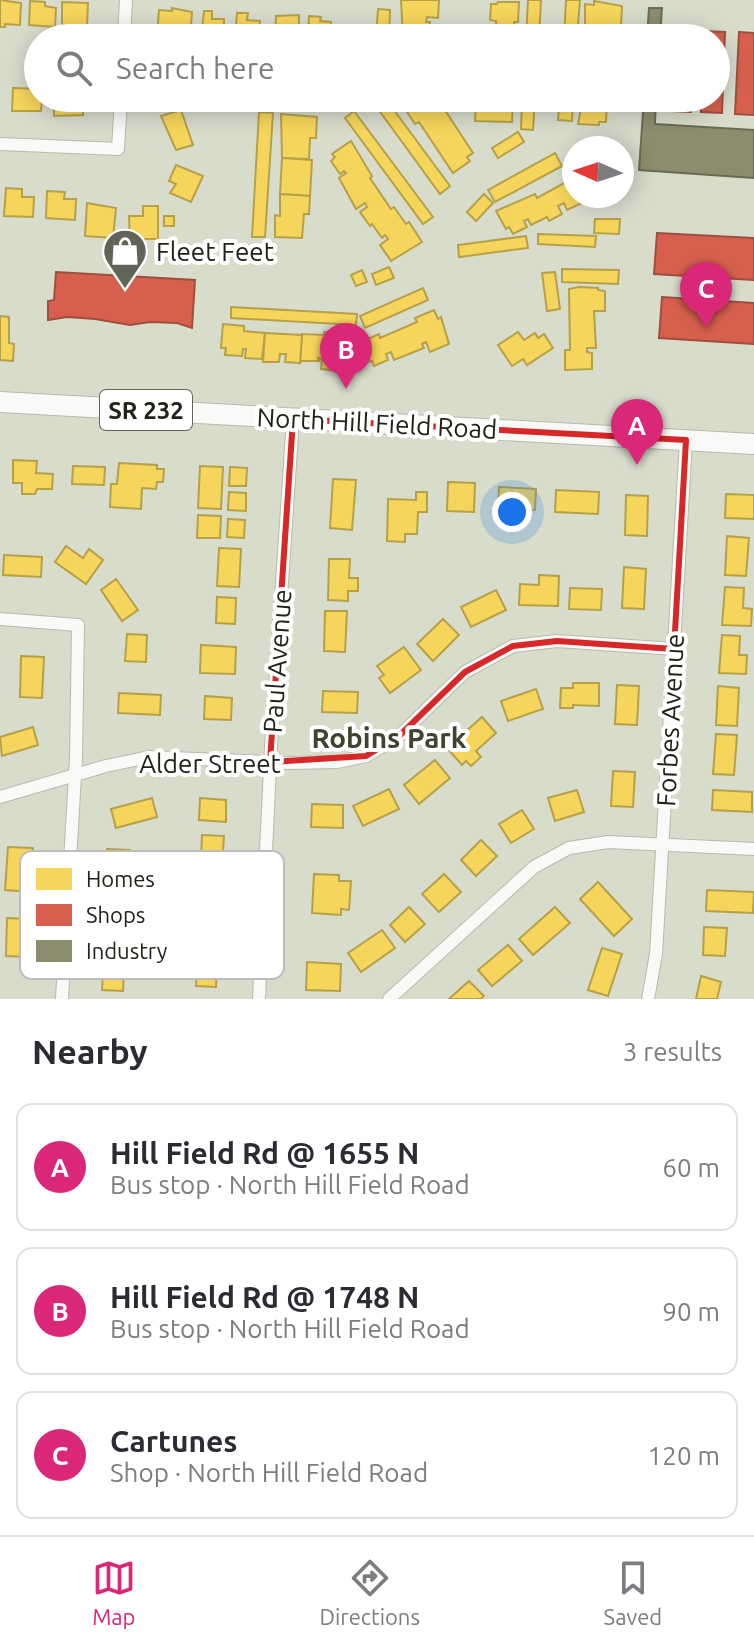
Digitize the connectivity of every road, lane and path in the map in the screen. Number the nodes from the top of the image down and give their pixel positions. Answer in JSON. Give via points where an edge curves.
{"nodes":[{"id":1,"x":126,"y":0,"type":"edge"},
{"id":2,"x":125,"y":24,"type":"edge"},
{"id":3,"x":120,"y":112,"type":"edge"},
{"id":4,"x":0,"y":144,"type":"edge"},
{"id":5,"x":0,"y":402,"type":"edge"},
{"id":6,"x":293,"y":419,"type":"junction"},
{"id":7,"x":686,"y":440,"type":"junction"},
{"id":8,"x":754,"y":444,"type":"edge"},
{"id":9,"x":0,"y":619,"type":"edge"},
{"id":10,"x":674,"y":649,"type":"junction"},
{"id":11,"x":270,"y":762,"type":"junction"},
{"id":12,"x":74,"y":777,"type":"junction"},
{"id":13,"x":0,"y":797,"type":"edge"},
{"id":14,"x":663,"y":844,"type":"junction"},
{"id":15,"x":754,"y":849,"type":"edge"},
{"id":16,"x":70,"y":851,"type":"edge"},
{"id":17,"x":266,"y":851,"type":"edge"},
{"id":18,"x":63,"y":979,"type":"edge"},
{"id":19,"x":260,"y":979,"type":"edge"},
{"id":20,"x":62,"y":999,"type":"edge"},
{"id":21,"x":259,"y":999,"type":"edge"},
{"id":22,"x":389,"y":999,"type":"edge"},
{"id":23,"x":648,"y":999,"type":"edge"}],
"edges":[{"from":1,"to":2,"type":"street"},
{"from":3,"to":4,"type":"street","via":[[118,149]]},
{"from":5,"to":6,"type":"main road","name":"North Hill Field Road","number":"SR 232"},
{"from":6,"to":7,"type":"main road","name":"North Hill Field Road","number":"SR 232"},
{"from":6,"to":11,"type":"street","name":"Paul Avenue"},
{"from":7,"to":8,"type":"main road","name":"North Hill Field Road","number":"SR 232"},
{"from":7,"to":10,"type":"street","name":"Forbes Avenue"},
{"from":9,"to":12,"type":"street","via":[[78,625]]},
{"from":10,"to":11,"type":"street","name":"Alder Street","via":[[557,641],[513,646],[465,672],[399,736],[366,756],[337,762]]},
{"from":10,"to":14,"type":"street","name":"Forbes Avenue"},
{"from":11,"to":12,"type":"street","name":"Alder Street","via":[[149,757]]},
{"from":11,"to":17,"type":"street","name":"Paul Avenue"},
{"from":12,"to":13,"type":"street","name":"Alder Street"},
{"from":12,"to":16,"type":"street"},
{"from":14,"to":15,"type":"street"},
{"from":14,"to":22,"type":"street","via":[[608,842],[569,848],[534,867]]},
{"from":14,"to":23,"type":"street","name":"Forbes Avenue"},
{"from":18,"to":20,"type":"street"},
{"from":19,"to":21,"type":"street","name":"Paul Avenue"}]}
